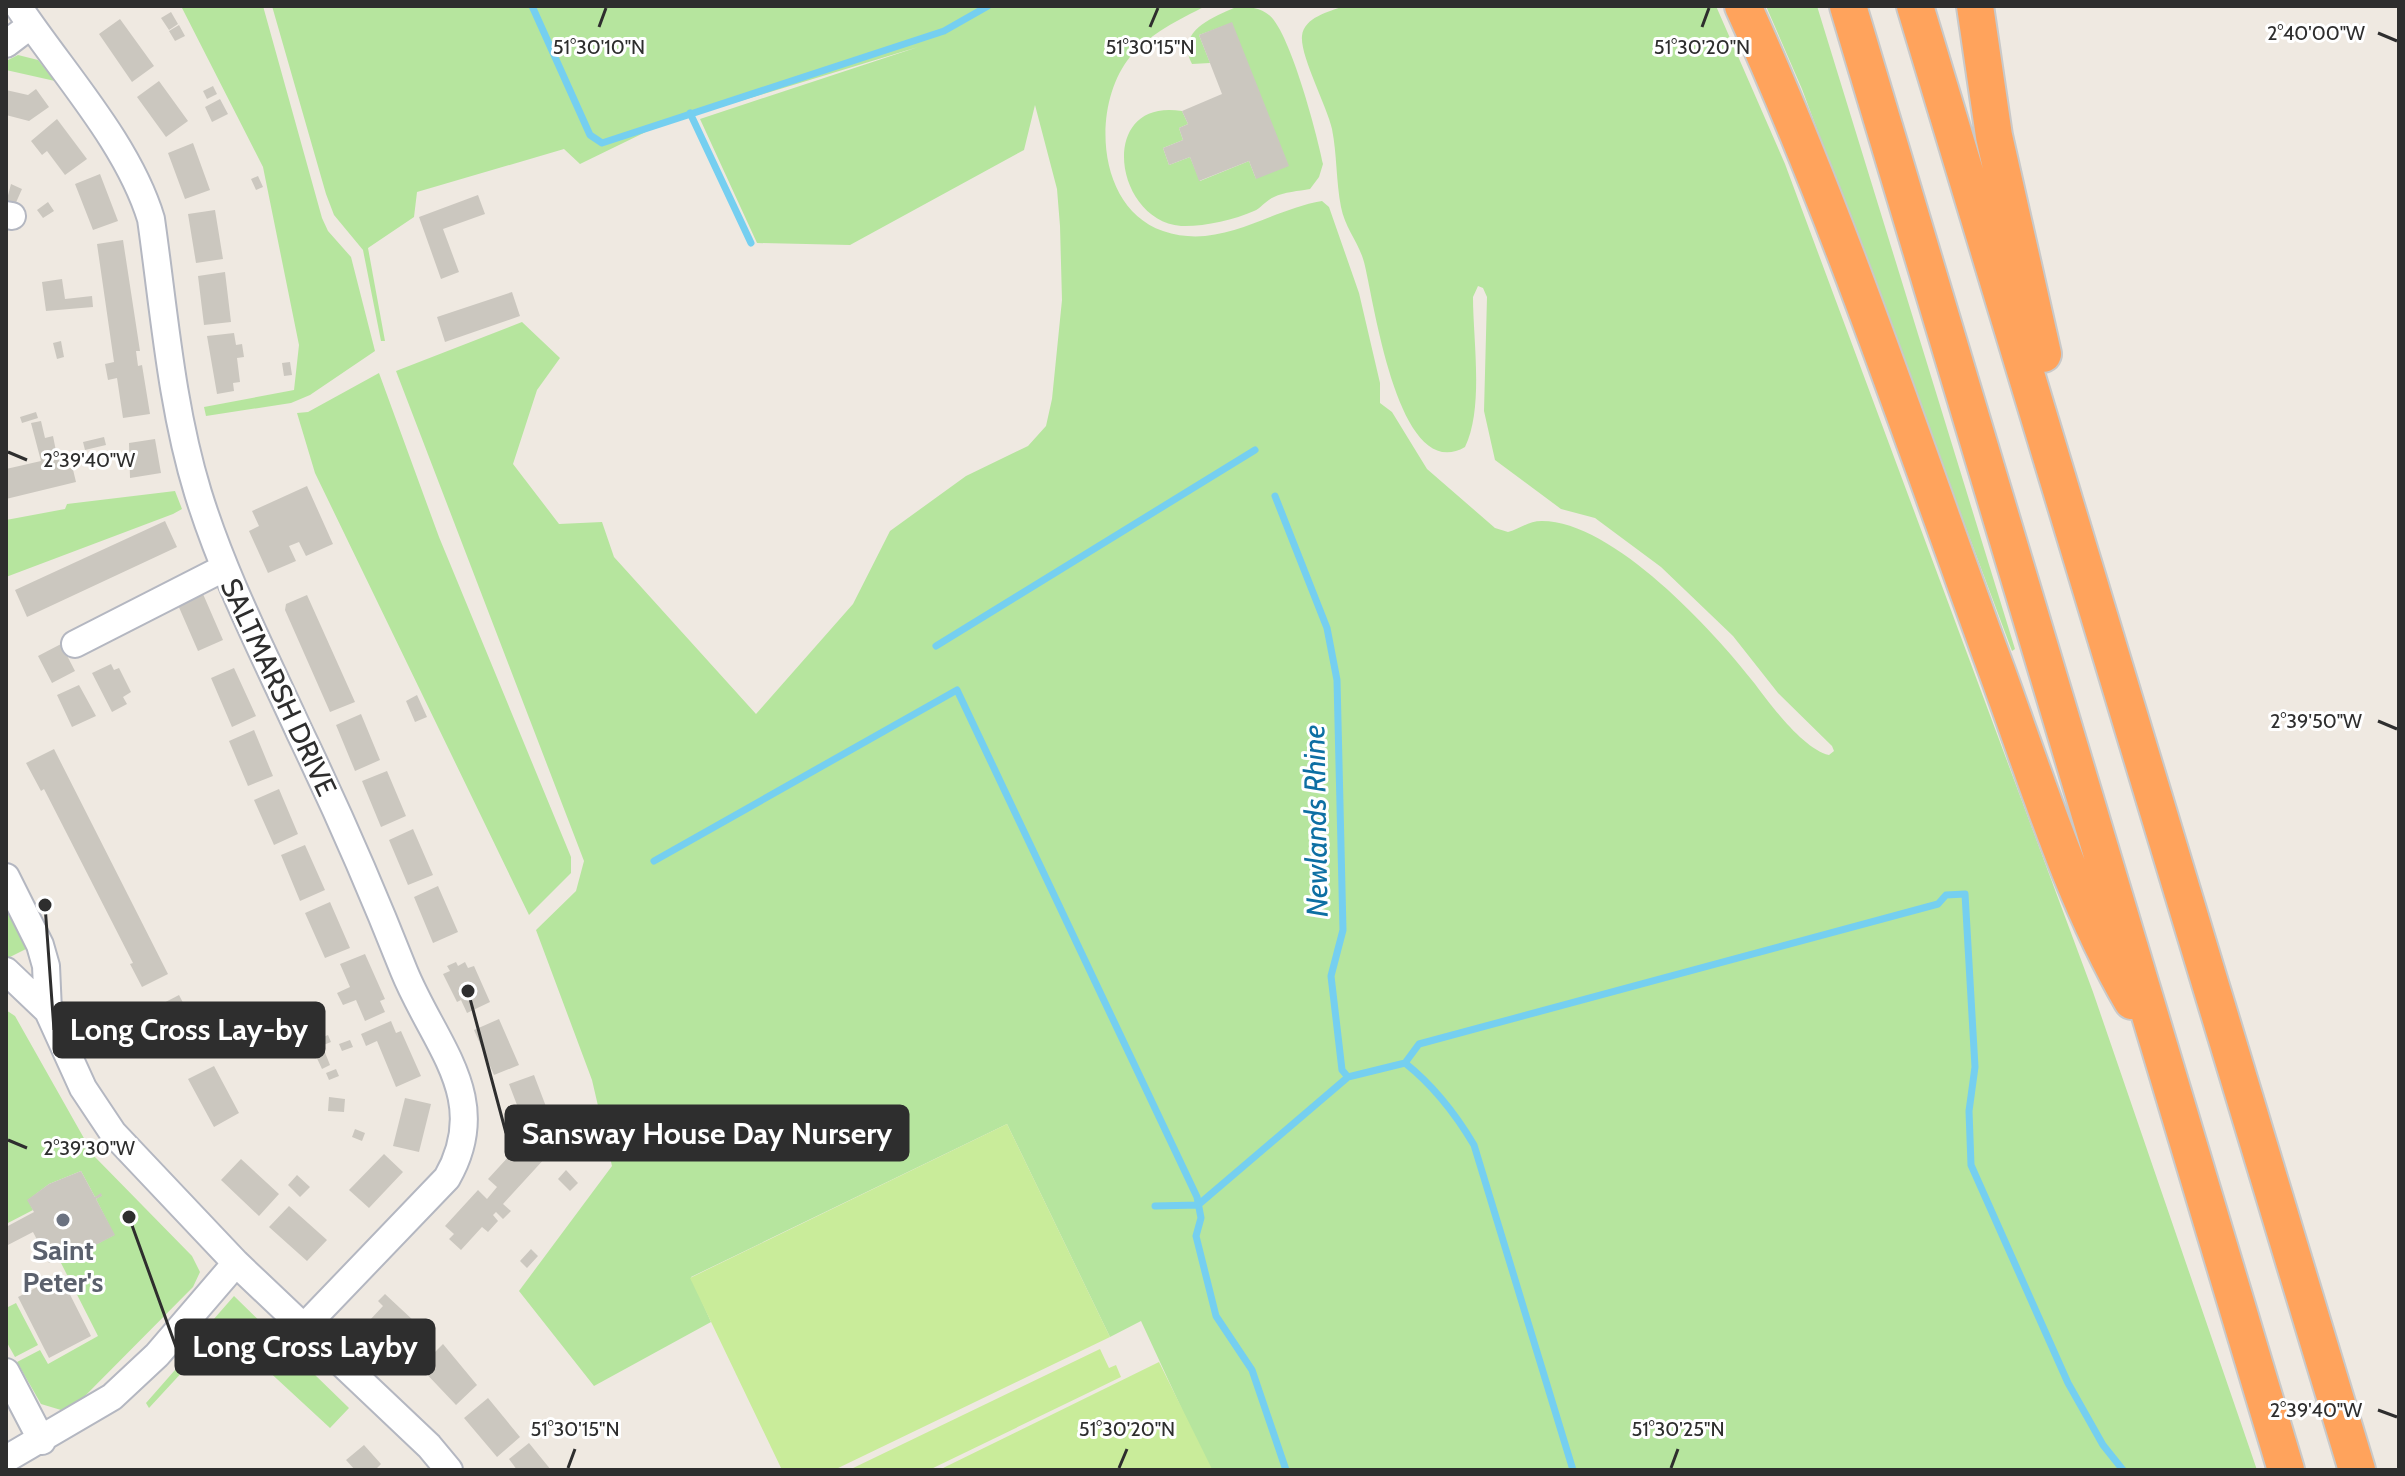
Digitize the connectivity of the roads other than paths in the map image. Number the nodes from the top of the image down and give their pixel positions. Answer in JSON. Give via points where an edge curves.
{"nodes":[{"id":1,"x":1743,"y":6,"type":"edge"},
{"id":2,"x":1848,"y":6,"type":"edge"},
{"id":3,"x":1915,"y":6,"type":"edge"},
{"id":4,"x":1975,"y":6,"type":"edge"},
{"id":5,"x":24,"y":16,"type":"edge"},
{"id":6,"x":6,"y":44,"type":"edge"},
{"id":7,"x":224,"y":568,"type":"junction"},
{"id":8,"x":2108,"y":642,"type":"junction"},
{"id":9,"x":75,"y":644,"type":"dead end"},
{"id":10,"x":6,"y":877,"type":"edge"},
{"id":11,"x":6,"y":971,"type":"edge"},
{"id":12,"x":48,"y":1011,"type":"junction"},
{"id":13,"x":2161,"y":1051,"type":"junction"},
{"id":14,"x":236,"y":1263,"type":"junction"},
{"id":15,"x":305,"y":1326,"type":"junction"},
{"id":16,"x":6,"y":1372,"type":"edge"},
{"id":17,"x":42,"y":1441,"type":"junction"},
{"id":18,"x":6,"y":1459,"type":"edge"},
{"id":19,"x":449,"y":1470,"type":"edge"},
{"id":20,"x":2286,"y":1470,"type":"edge"},
{"id":21,"x":2357,"y":1470,"type":"edge"}],
"edges":[{"from":1,"to":13,"type":"highway","via":[[1777,80],[2102,948]]},
{"from":2,"to":13,"type":"highway"},
{"from":3,"to":8,"type":"highway"},
{"from":4,"to":8,"type":"highway","via":[[1994,136]]},
{"from":5,"to":6,"type":"street"},
{"from":5,"to":7,"type":"street","name":"SALTMARSH DRIVE","via":[[126,161],[144,196],[182,434]]},
{"from":7,"to":9,"type":"street"},
{"from":7,"to":15,"type":"street","name":"SALTMARSH DRIVE","via":[[364,868],[466,1113],[462,1147],[447,1178]]},
{"from":8,"to":21,"type":"highway"},
{"from":10,"to":12,"type":"street","via":[[40,945]]},
{"from":11,"to":12,"type":"street"},
{"from":12,"to":14,"type":"street","via":[[83,1088],[120,1143]]},
{"from":13,"to":20,"type":"highway"},
{"from":14,"to":15,"type":"street"},
{"from":14,"to":17,"type":"street","via":[[157,1355],[112,1397]]},
{"from":15,"to":19,"type":"street"},
{"from":16,"to":17,"type":"street"},
{"from":17,"to":18,"type":"street"}]}
